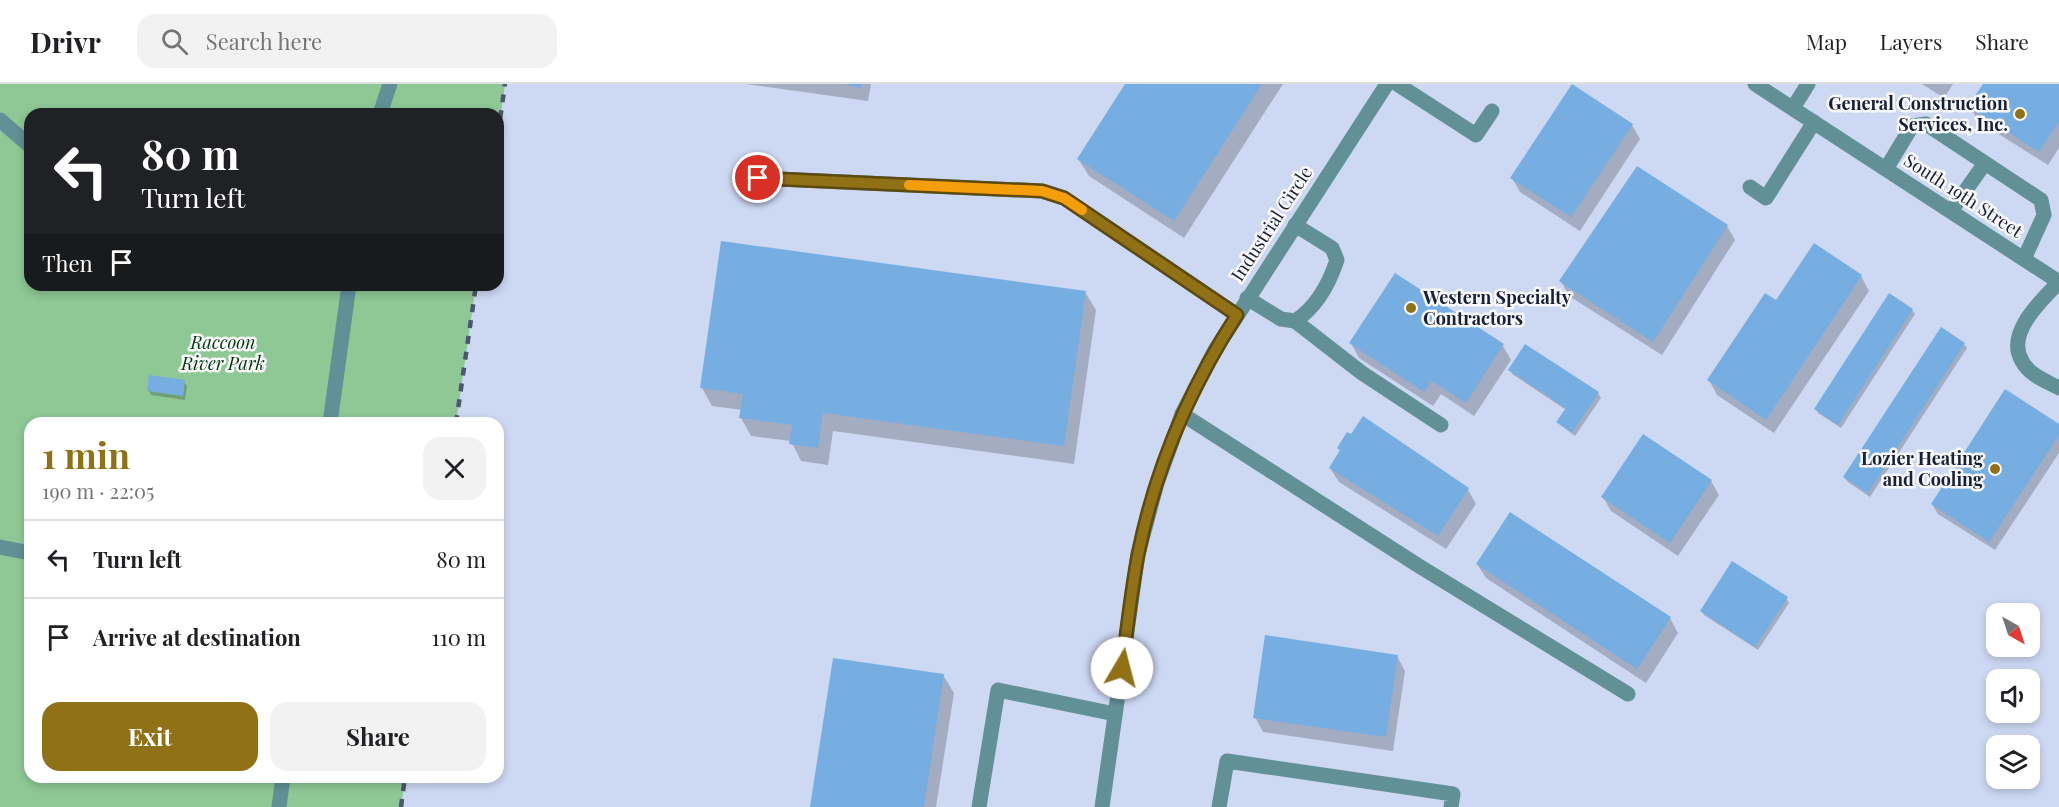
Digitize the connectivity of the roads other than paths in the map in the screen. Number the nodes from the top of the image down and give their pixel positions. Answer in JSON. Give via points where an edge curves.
{"nodes":[{"id":1,"x":377,"y":84,"type":"edge"},
{"id":2,"x":390,"y":84,"type":"edge"},
{"id":3,"x":1387,"y":84,"type":"edge"},
{"id":4,"x":1397,"y":84,"type":"edge"},
{"id":5,"x":1755,"y":84,"type":"edge"},
{"id":6,"x":1808,"y":84,"type":"edge"},
{"id":7,"x":379,"y":108,"type":"edge"},
{"id":8,"x":381,"y":108,"type":"edge"},
{"id":9,"x":1793,"y":108,"type":"junction"},
{"id":10,"x":1492,"y":111,"type":"dead end"},
{"id":11,"x":0,"y":120,"type":"edge"},
{"id":12,"x":1814,"y":123,"type":"junction"},
{"id":13,"x":24,"y":141,"type":"edge"},
{"id":14,"x":1985,"y":163,"type":"junction"},
{"id":15,"x":1886,"y":169,"type":"junction"},
{"id":16,"x":758,"y":178,"type":"dead end"},
{"id":17,"x":1750,"y":187,"type":"dead end"},
{"id":18,"x":1951,"y":211,"type":"junction"},
{"id":19,"x":1295,"y":225,"type":"junction"},
{"id":20,"x":2024,"y":259,"type":"junction"},
{"id":21,"x":2059,"y":282,"type":"edge"},
{"id":22,"x":348,"y":291,"type":"edge"},
{"id":23,"x":1247,"y":298,"type":"junction"},
{"id":24,"x":1237,"y":315,"type":"junction"},
{"id":25,"x":1295,"y":321,"type":"junction"},
{"id":26,"x":2059,"y":388,"type":"edge"},
{"id":27,"x":1182,"y":414,"type":"junction"},
{"id":28,"x":331,"y":417,"type":"edge"},
{"id":29,"x":1441,"y":425,"type":"dead end"},
{"id":30,"x":0,"y":547,"type":"edge"},
{"id":31,"x":24,"y":552,"type":"edge"},
{"id":32,"x":1628,"y":694,"type":"dead end"},
{"id":33,"x":1115,"y":714,"type":"junction"},
{"id":34,"x":282,"y":783,"type":"edge"},
{"id":35,"x":279,"y":807,"type":"edge"},
{"id":36,"x":979,"y":807,"type":"edge"},
{"id":37,"x":1102,"y":807,"type":"edge"},
{"id":38,"x":1219,"y":807,"type":"edge"},
{"id":39,"x":1451,"y":807,"type":"edge"}],
"edges":[{"from":1,"to":7,"type":"street"},
{"from":2,"to":8,"type":"street"},
{"from":3,"to":19,"type":"street","name":"Industrial Circle"},
{"from":4,"to":10,"type":"street","via":[[1476,135]]},
{"from":5,"to":9,"type":"street","name":"South 19th Street"},
{"from":6,"to":9,"type":"street"},
{"from":9,"to":12,"type":"street","name":"South 19th Street"},
{"from":11,"to":13,"type":"street"},
{"from":12,"to":15,"type":"street","name":"South 19th Street"},
{"from":12,"to":17,"type":"street","via":[[1766,198]]},
{"from":14,"to":15,"type":"street","via":[[1926,124],[1912,126]]},
{"from":14,"to":18,"type":"street"},
{"from":14,"to":20,"type":"street","via":[[2041,200],[2044,215]]},
{"from":15,"to":18,"type":"street","name":"South 19th Street"},
{"from":16,"to":24,"type":"street","via":[[1042,191],[1064,198]]},
{"from":18,"to":20,"type":"street","name":"South 19th Street"},
{"from":19,"to":23,"type":"street","name":"Industrial Circle"},
{"from":19,"to":25,"type":"street","via":[[1332,248],[1337,260],[1322,294],[1308,313]]},
{"from":20,"to":21,"type":"street","name":"South 19th Street"},
{"from":21,"to":26,"type":"street","via":[[2027,318],[2019,353],[2033,374]]},
{"from":22,"to":28,"type":"street"},
{"from":23,"to":24,"type":"street","name":"Industrial Circle"},
{"from":23,"to":25,"type":"street","via":[[1281,319]]},
{"from":24,"to":27,"type":"street","name":"Industrial Circle"},
{"from":25,"to":29,"type":"street","via":[[1362,373]]},
{"from":27,"to":32,"type":"street"},
{"from":27,"to":33,"type":"street","name":"Industrial Circle","via":[[1138,554]]},
{"from":30,"to":31,"type":"street"},
{"from":33,"to":36,"type":"street","via":[[998,690]]},
{"from":33,"to":37,"type":"street","name":"Industrial Circle"},
{"from":34,"to":35,"type":"street"},
{"from":38,"to":39,"type":"street","via":[[1227,761],[1453,794]]}]}
